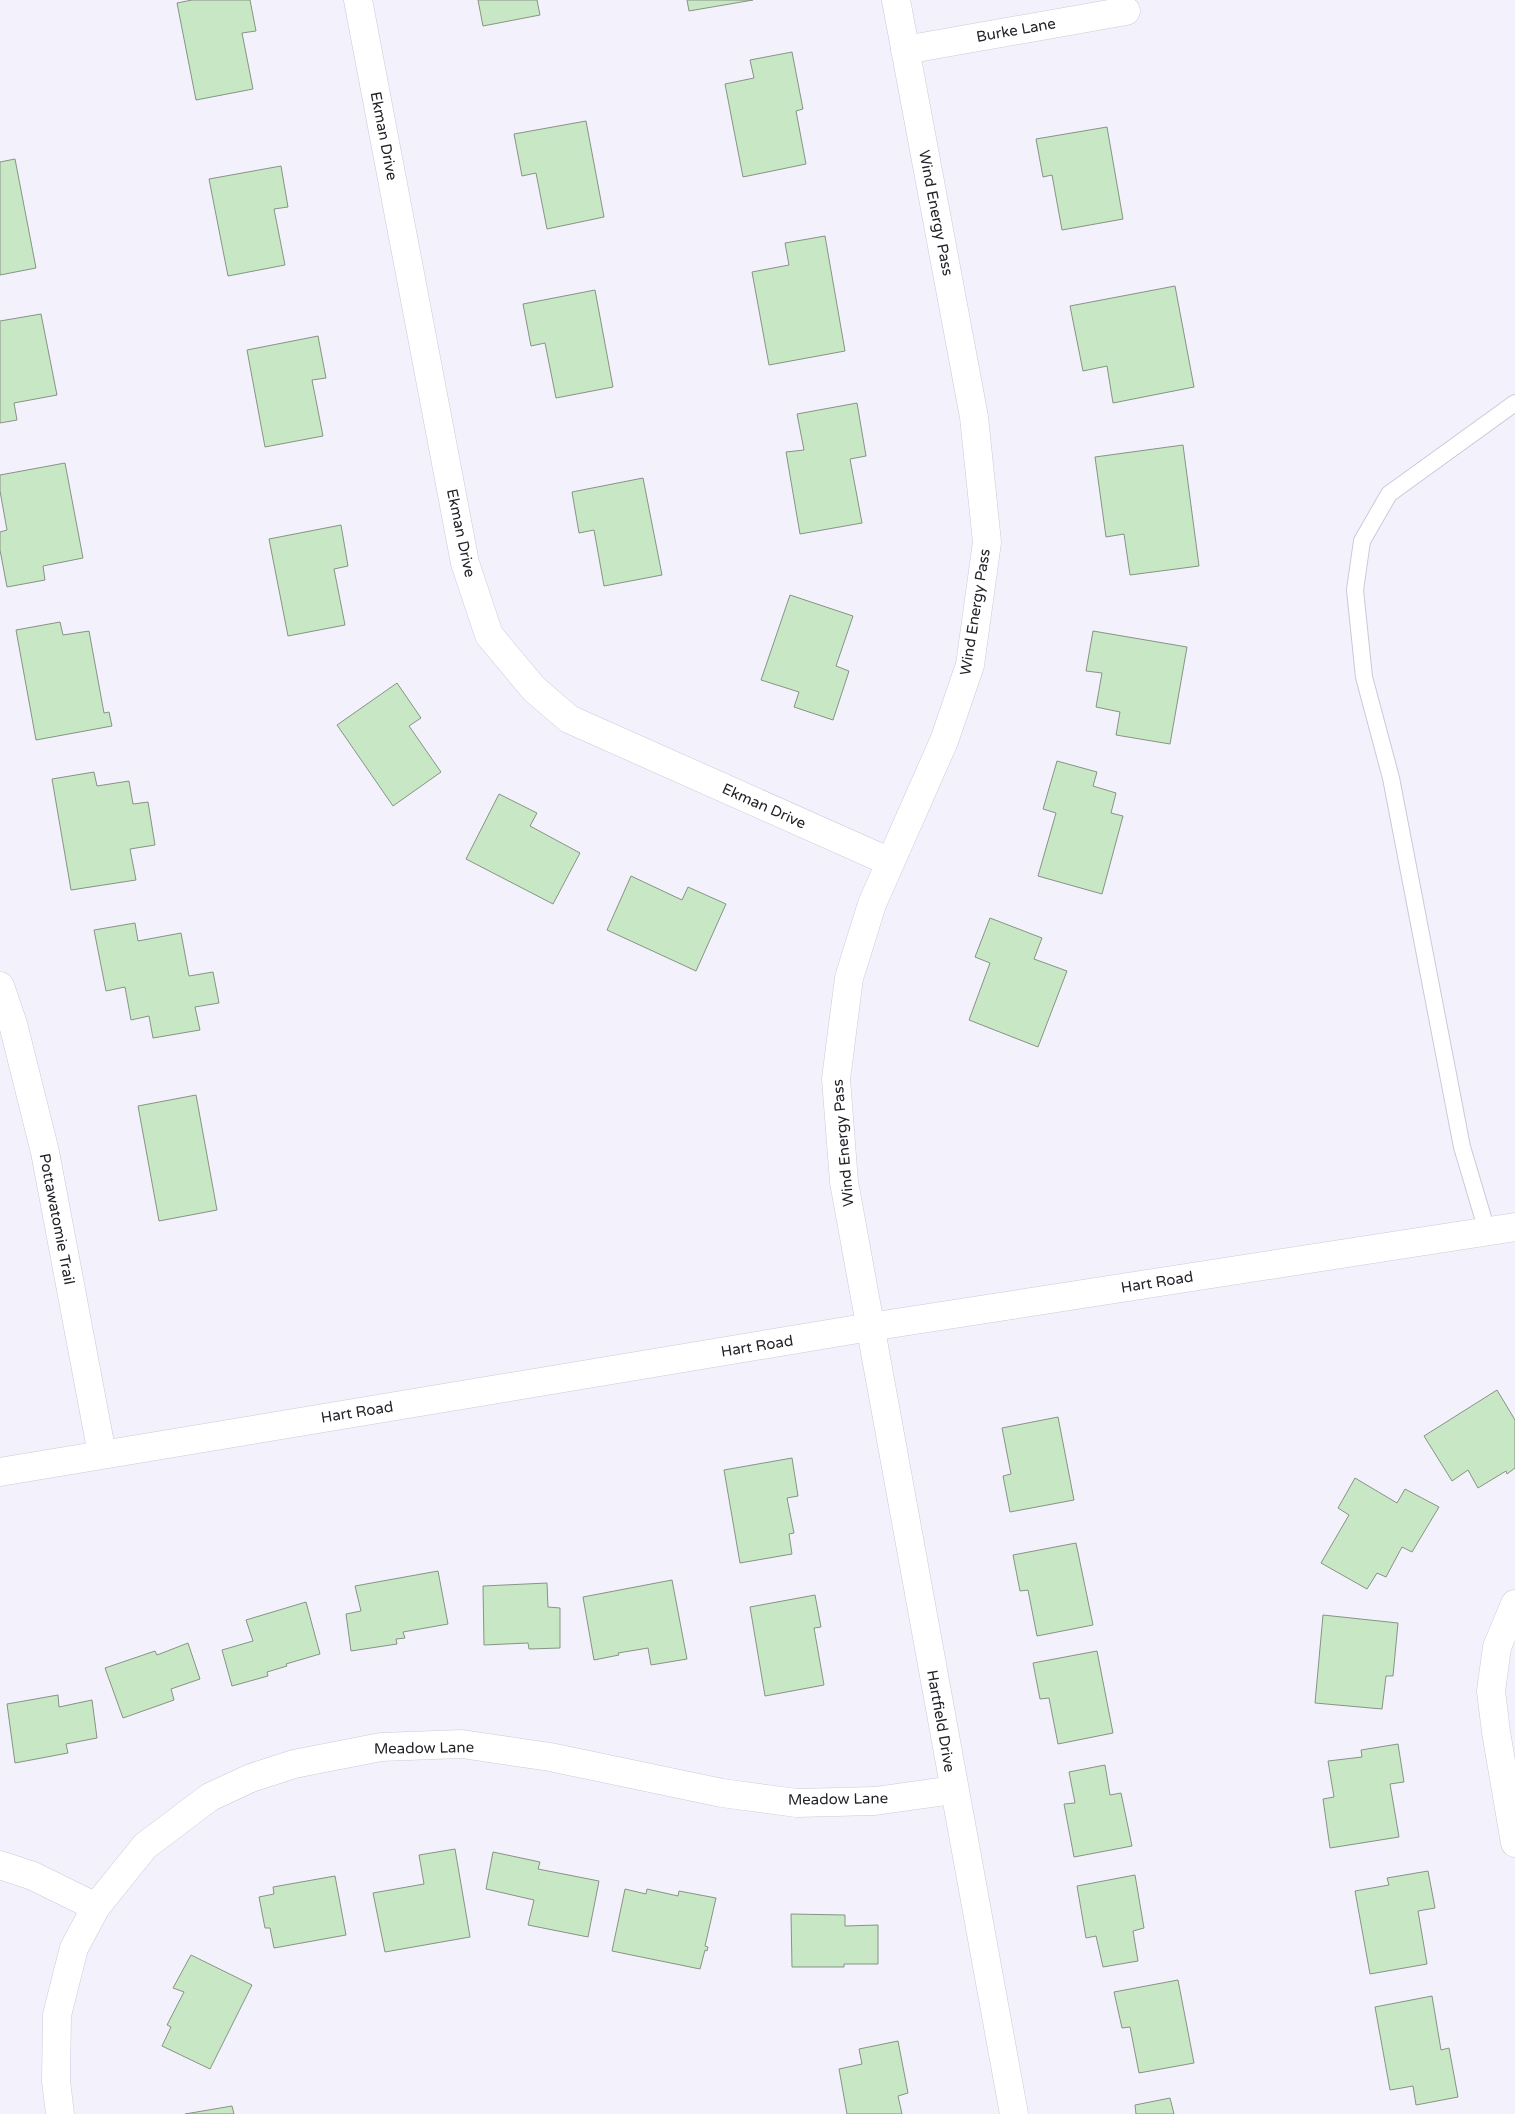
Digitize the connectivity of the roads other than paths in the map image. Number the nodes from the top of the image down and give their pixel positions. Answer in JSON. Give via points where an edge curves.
{"nodes":[{"id":1,"x":358,"y":0,"type":"edge"},
{"id":2,"x":896,"y":0,"type":"edge"},
{"id":3,"x":1126,"y":11,"type":"dead end"},
{"id":4,"x":905,"y":50,"type":"junction"},
{"id":5,"x":1515,"y":403,"type":"edge"},
{"id":6,"x":890,"y":862,"type":"junction"},
{"id":7,"x":0,"y":986,"type":"edge"},
{"id":8,"x":1515,"y":1227,"type":"edge"},
{"id":9,"x":1487,"y":1231,"type":"junction"},
{"id":10,"x":870,"y":1327,"type":"junction"},
{"id":11,"x":102,"y":1454,"type":"junction"},
{"id":12,"x":0,"y":1472,"type":"edge"},
{"id":13,"x":1515,"y":1604,"type":"edge"},
{"id":14,"x":954,"y":1790,"type":"junction"},
{"id":15,"x":1515,"y":1843,"type":"edge"},
{"id":16,"x":0,"y":1865,"type":"edge"},
{"id":17,"x":96,"y":1907,"type":"junction"},
{"id":18,"x":60,"y":2114,"type":"edge"},
{"id":19,"x":1014,"y":2114,"type":"edge"}],
"edges":[{"from":1,"to":6,"type":"street","name":"Ekman Drive","via":[[465,563],[489,635],[534,689],[569,719]]},
{"from":2,"to":4,"type":"street","name":"Wind Energy Pass"},
{"from":3,"to":4,"type":"street","name":"Burke Lane"},
{"from":4,"to":6,"type":"street","name":"Wind Energy Pass","via":[[974,417],[987,542],[970,665],[944,741]]},
{"from":5,"to":9,"type":"lane","via":[[1389,494],[1362,541],[1355,590],[1364,677],[1391,778],[1462,1147]]},
{"from":6,"to":10,"type":"street","name":"Wind Energy Pass","via":[[872,904],[849,978],[836,1078],[844,1182]]},
{"from":7,"to":11,"type":"street","name":"Pottawatomie Trail","via":[[13,1024],[45,1152]]},
{"from":8,"to":9,"type":"street","name":"Hart Road"},
{"from":9,"to":10,"type":"street","name":"Hart Road"},
{"from":10,"to":11,"type":"street","name":"Hart Road"},
{"from":10,"to":14,"type":"street","name":"Hartfield Drive"},
{"from":11,"to":12,"type":"street","name":"Hart Road"},
{"from":13,"to":15,"type":"street","via":[[1497,1647],[1492,1691]]},
{"from":14,"to":17,"type":"street","name":"Meadow Lane","via":[[875,1801],[797,1803],[722,1793],[550,1757],[462,1744],[381,1747],[294,1764],[251,1778],[210,1797],[145,1846]]},
{"from":14,"to":19,"type":"street","name":"Hartfield Drive"},
{"from":16,"to":17,"type":"street","via":[[33,1876]]},
{"from":17,"to":18,"type":"street","name":"Meadow Lane","via":[[74,1948],[56,2014],[56,2081]]}]}
